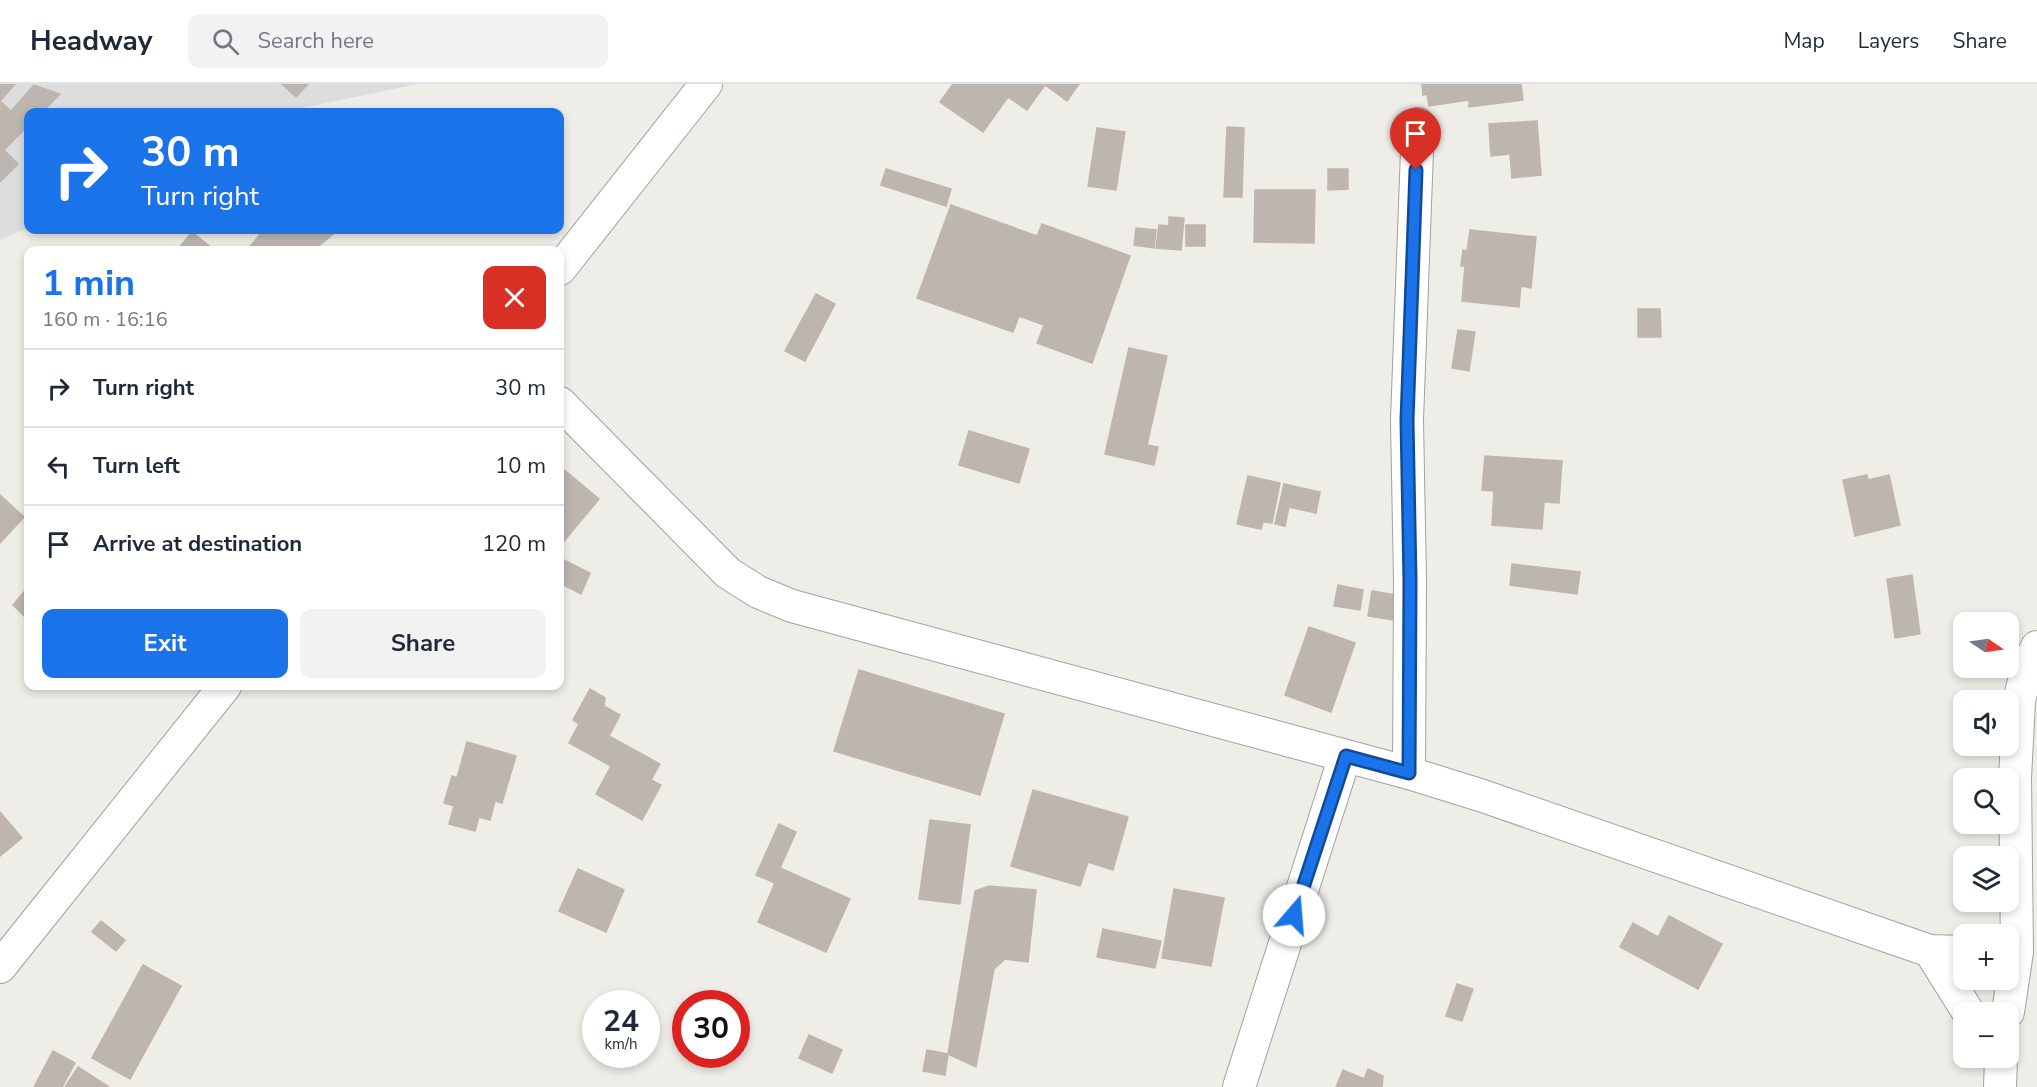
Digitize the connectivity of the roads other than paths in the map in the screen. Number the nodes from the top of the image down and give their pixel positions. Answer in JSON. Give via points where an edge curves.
{"nodes":[{"id":1,"x":706,"y":84,"type":"edge"},
{"id":2,"x":1418,"y":124,"type":"dead end"},
{"id":3,"x":564,"y":264,"type":"edge"},
{"id":4,"x":564,"y":407,"type":"edge"},
{"id":5,"x":2037,"y":647,"type":"edge"},
{"id":6,"x":222,"y":690,"type":"edge"},
{"id":7,"x":1346,"y":756,"type":"junction"},
{"id":8,"x":1409,"y":773,"type":"junction"},
{"id":9,"x":1930,"y":951,"type":"junction"},
{"id":10,"x":1953,"y":952,"type":"edge"},
{"id":11,"x":2021,"y":954,"type":"edge"},
{"id":12,"x":0,"y":967,"type":"edge"},
{"id":13,"x":1962,"y":1002,"type":"edge"},
{"id":14,"x":2010,"y":1002,"type":"edge"},
{"id":15,"x":1239,"y":1087,"type":"edge"}],
"edges":[{"from":1,"to":3,"type":"street"},
{"from":2,"to":8,"type":"street","via":[[1407,420]]},
{"from":4,"to":7,"type":"street","via":[[728,573],[758,592],[792,606]]},
{"from":5,"to":11,"type":"street","via":[[2019,701],[2014,778]]},
{"from":6,"to":12,"type":"street"},
{"from":7,"to":8,"type":"street"},
{"from":7,"to":15,"type":"street"},
{"from":8,"to":9,"type":"street"},
{"from":9,"to":10,"type":"street"},
{"from":9,"to":13,"type":"street"},
{"from":11,"to":14,"type":"street"}]}
